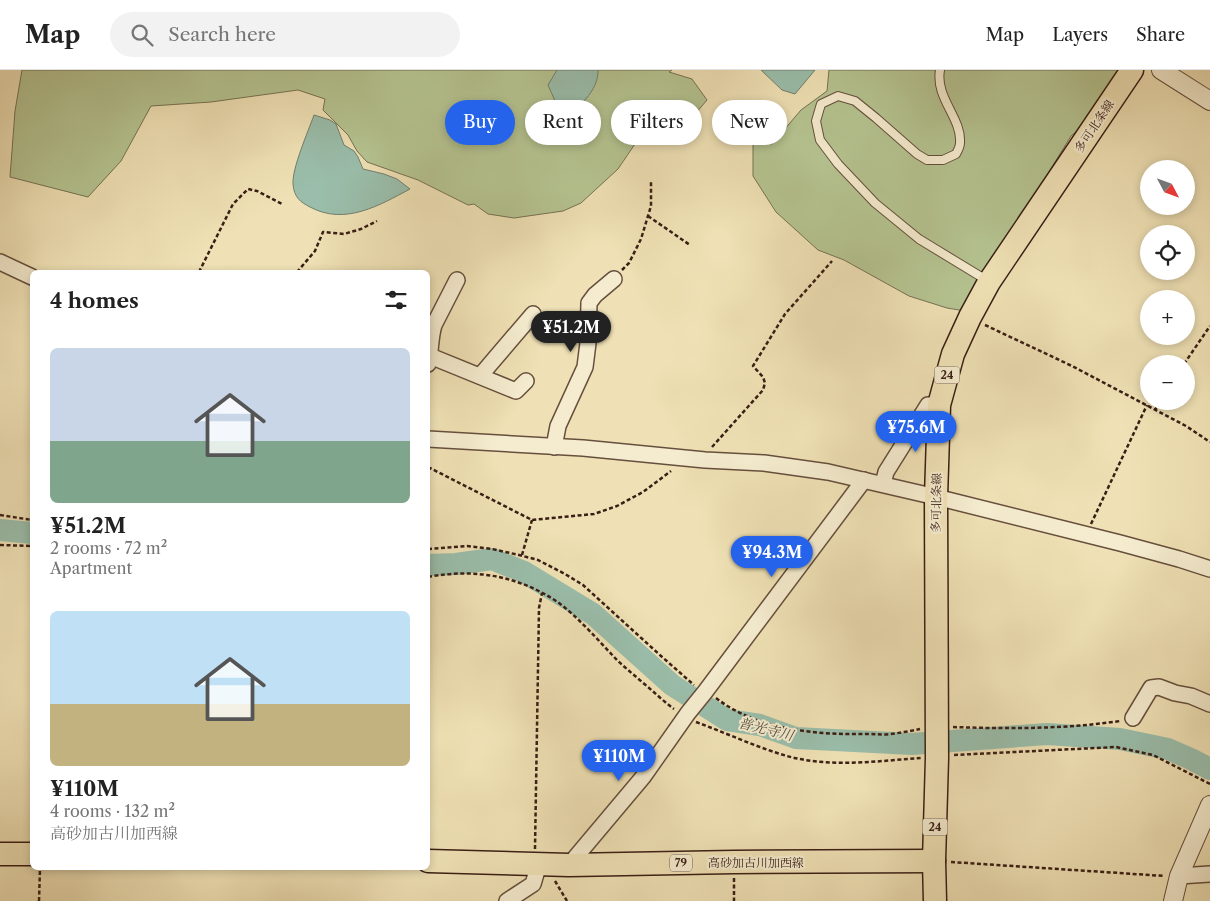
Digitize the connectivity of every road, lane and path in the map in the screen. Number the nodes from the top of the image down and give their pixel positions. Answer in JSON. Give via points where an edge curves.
{"nodes":[{"id":1,"x":940,"y":70,"type":"edge"},
{"id":2,"x":1132,"y":70,"type":"edge"},
{"id":3,"x":1161,"y":70,"type":"edge"},
{"id":4,"x":1210,"y":101,"type":"edge"},
{"id":5,"x":652,"y":181,"type":"dead end"},
{"id":6,"x":282,"y":204,"type":"dead end"},
{"id":7,"x":648,"y":216,"type":"junction"},
{"id":8,"x":376,"y":221,"type":"dead end"},
{"id":9,"x":690,"y":245,"type":"dead end"},
{"id":10,"x":832,"y":261,"type":"dead end"},
{"id":11,"x":0,"y":262,"type":"edge"},
{"id":12,"x":200,"y":270,"type":"edge"},
{"id":13,"x":299,"y":270,"type":"edge"},
{"id":14,"x":30,"y":276,"type":"edge"},
{"id":15,"x":614,"y":279,"type":"joint"},
{"id":16,"x":457,"y":280,"type":"dead end"},
{"id":17,"x":989,"y":282,"type":"junction"},
{"id":18,"x":533,"y":314,"type":"dead end"},
{"id":19,"x":970,"y":317,"type":"junction"},
{"id":20,"x":1210,"y":326,"type":"edge"},
{"id":21,"x":430,"y":347,"type":"edge"},
{"id":22,"x":1190,"y":355,"type":"edge"},
{"id":23,"x":430,"y":361,"type":"edge"},
{"id":24,"x":480,"y":376,"type":"junction"},
{"id":25,"x":526,"y":381,"type":"dead end"},
{"id":26,"x":1140,"y":401,"type":"edge"},
{"id":27,"x":939,"y":405,"type":"junction"},
{"id":28,"x":1145,"y":410,"type":"edge"},
{"id":29,"x":1155,"y":410,"type":"edge"},
{"id":30,"x":430,"y":439,"type":"edge"},
{"id":31,"x":1210,"y":442,"type":"edge"},
{"id":32,"x":554,"y":447,"type":"junction"},
{"id":33,"x":680,"y":458,"type":"junction"},
{"id":34,"x":705,"y":460,"type":"junction"},
{"id":35,"x":430,"y":467,"type":"edge"},
{"id":36,"x":864,"y":480,"type":"junction"},
{"id":37,"x":883,"y":484,"type":"junction"},
{"id":38,"x":936,"y":497,"type":"junction"},
{"id":39,"x":0,"y":515,"type":"edge"},
{"id":40,"x":30,"y":520,"type":"edge"},
{"id":41,"x":532,"y":520,"type":"junction"},
{"id":42,"x":1086,"y":535,"type":"junction"},
{"id":43,"x":0,"y":545,"type":"edge"},
{"id":44,"x":30,"y":546,"type":"edge"},
{"id":45,"x":430,"y":549,"type":"edge"},
{"id":46,"x":522,"y":555,"type":"junction"},
{"id":47,"x":1210,"y":569,"type":"edge"},
{"id":48,"x":430,"y":576,"type":"edge"},
{"id":49,"x":542,"y":593,"type":"junction"},
{"id":50,"x":705,"y":693,"type":"junction"},
{"id":51,"x":1210,"y":704,"type":"edge"},
{"id":52,"x":687,"y":715,"type":"junction"},
{"id":53,"x":1133,"y":718,"type":"joint"},
{"id":54,"x":936,"y":729,"type":"junction"},
{"id":55,"x":937,"y":756,"type":"junction"},
{"id":56,"x":1210,"y":784,"type":"edge"},
{"id":57,"x":1210,"y":805,"type":"edge"},
{"id":58,"x":0,"y":854,"type":"edge"},
{"id":59,"x":30,"y":854,"type":"edge"},
{"id":60,"x":430,"y":861,"type":"edge"},
{"id":61,"x":934,"y":861,"type":"junction"},
{"id":62,"x":734,"y":862,"type":"junction"},
{"id":63,"x":549,"y":864,"type":"junction"},
{"id":64,"x":40,"y":870,"type":"edge"},
{"id":65,"x":1210,"y":874,"type":"edge"},
{"id":66,"x":1179,"y":876,"type":"junction"},
{"id":67,"x":39,"y":901,"type":"edge"},
{"id":68,"x":507,"y":901,"type":"edge"},
{"id":69,"x":567,"y":901,"type":"edge"},
{"id":70,"x":734,"y":901,"type":"edge"},
{"id":71,"x":935,"y":901,"type":"edge"},
{"id":72,"x":1172,"y":901,"type":"edge"}],
"edges":[{"from":1,"to":17,"type":"lane","via":[[944,98],[960,132],[956,154],[943,160],[926,160],[855,101],[838,96],[820,104],[816,122],[820,140],[875,203],[919,239]]},
{"from":2,"to":17,"type":"main road","name":"多可北条線","number":"24"},
{"from":3,"to":4,"type":"street"},
{"from":5,"to":7,"type":"path"},
{"from":6,"to":12,"type":"path","via":[[248,189],[233,204]]},
{"from":7,"to":9,"type":"path"},
{"from":7,"to":15,"type":"path","via":[[629,263]]},
{"from":8,"to":13,"type":"path","via":[[344,234],[323,232],[314,251]]},
{"from":10,"to":34,"type":"path","via":[[785,314],[753,366],[766,383],[763,390],[714,444]]},
{"from":11,"to":14,"type":"street"},
{"from":15,"to":32,"type":"street","via":[[589,303],[585,367],[558,426]]},
{"from":16,"to":21,"type":"street","via":[[434,325]]},
{"from":17,"to":19,"type":"main road","name":"多可北条線","number":"24"},
{"from":18,"to":24,"type":"street"},
{"from":19,"to":26,"type":"path"},
{"from":19,"to":27,"type":"main road","name":"多可北条線","number":"24","via":[[953,354]]},
{"from":20,"to":22,"type":"path"},
{"from":23,"to":24,"type":"street"},
{"from":24,"to":25,"type":"street","via":[[516,391]]},
{"from":27,"to":37,"type":"street","via":[[928,405],[886,472]]},
{"from":27,"to":38,"type":"main road","name":"多可北条線","number":"24"},
{"from":28,"to":42,"type":"path"},
{"from":29,"to":31,"type":"path"},
{"from":30,"to":32,"type":"street"},
{"from":32,"to":33,"type":"street"},
{"from":33,"to":34,"type":"street"},
{"from":33,"to":41,"type":"path","via":[[678,464],[662,478],[617,506],[594,514]]},
{"from":34,"to":36,"type":"street","via":[[764,463]]},
{"from":35,"to":41,"type":"path"},
{"from":36,"to":37,"type":"street"},
{"from":36,"to":50,"type":"street"},
{"from":37,"to":38,"type":"street"},
{"from":38,"to":42,"type":"street"},
{"from":38,"to":54,"type":"main road","name":"多可北条線","number":"24"},
{"from":39,"to":40,"type":"path"},
{"from":41,"to":46,"type":"path"},
{"from":42,"to":47,"type":"street"},
{"from":43,"to":44,"type":"path"},
{"from":45,"to":46,"type":"path","via":[[467,546]]},
{"from":46,"to":50,"type":"path","via":[[538,560],[583,585]]},
{"from":48,"to":49,"type":"path","via":[[465,573],[499,576]]},
{"from":49,"to":52,"type":"path","via":[[560,604],[667,703]]},
{"from":49,"to":63,"type":"path","via":[[539,608]]},
{"from":50,"to":52,"type":"street"},
{"from":50,"to":54,"type":"path","via":[[752,717],[807,731],[837,735]]},
{"from":51,"to":53,"type":"street","via":[[1159,687],[1151,688]]},
{"from":52,"to":55,"type":"path","via":[[738,739],[787,756],[810,760],[848,762]]},
{"from":52,"to":63,"type":"street","via":[[643,777]]},
{"from":53,"to":54,"type":"path","via":[[1061,727]]},
{"from":54,"to":55,"type":"main road","name":"多可北条線","number":"24"},
{"from":55,"to":56,"type":"path","via":[[1116,747],[1153,755]]},
{"from":55,"to":61,"type":"main road","name":"多可北条線","number":"24"},
{"from":57,"to":66,"type":"street"},
{"from":58,"to":59,"type":"main road"},
{"from":60,"to":63,"type":"main road","name":"高砂加古川加西線","number":"79"},
{"from":61,"to":62,"type":"main road","name":"高砂加古川加西線","number":"79"},
{"from":61,"to":66,"type":"path"},
{"from":61,"to":71,"type":"main road","name":"多可北条線","number":"24"},
{"from":62,"to":63,"type":"main road","name":"高砂加古川加西線","number":"79"},
{"from":62,"to":70,"type":"path"},
{"from":63,"to":68,"type":"street","via":[[533,884]]},
{"from":63,"to":69,"type":"path"},
{"from":64,"to":67,"type":"path"},
{"from":65,"to":66,"type":"street"},
{"from":66,"to":72,"type":"street"}]}
